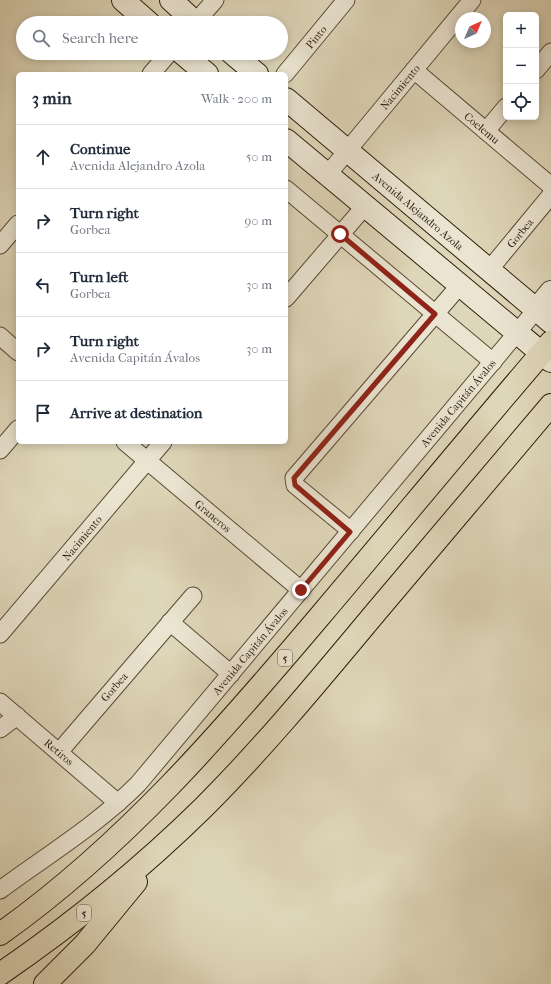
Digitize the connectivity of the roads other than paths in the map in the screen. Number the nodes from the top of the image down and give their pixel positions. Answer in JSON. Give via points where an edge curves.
{"nodes":[{"id":1,"x":123,"y":0,"type":"edge"},
{"id":2,"x":171,"y":0,"type":"edge"},
{"id":3,"x":215,"y":0,"type":"edge"},
{"id":4,"x":346,"y":0,"type":"edge"},
{"id":5,"x":472,"y":0,"type":"edge"},
{"id":6,"x":140,"y":16,"type":"edge"},
{"id":7,"x":188,"y":16,"type":"edge"},
{"id":8,"x":202,"y":16,"type":"edge"},
{"id":9,"x":551,"y":52,"type":"edge"},
{"id":10,"x":163,"y":60,"type":"edge"},
{"id":11,"x":190,"y":60,"type":"edge"},
{"id":12,"x":240,"y":60,"type":"edge"},
{"id":13,"x":539,"y":66,"type":"edge"},
{"id":14,"x":414,"y":70,"type":"junction"},
{"id":15,"x":153,"y":72,"type":"edge"},
{"id":16,"x":205,"y":72,"type":"edge"},
{"id":17,"x":255,"y":72,"type":"edge"},
{"id":18,"x":287,"y":72,"type":"edge"},
{"id":19,"x":288,"y":101,"type":"edge"},
{"id":20,"x":503,"y":111,"type":"edge"},
{"id":21,"x":486,"y":131,"type":"junction"},
{"id":22,"x":288,"y":142,"type":"edge"},
{"id":23,"x":347,"y":150,"type":"junction"},
{"id":24,"x":328,"y":174,"type":"junction"},
{"id":25,"x":551,"y":186,"type":"edge"},
{"id":26,"x":288,"y":191,"type":"edge"},
{"id":27,"x":551,"y":195,"type":"edge"},
{"id":28,"x":365,"y":206,"type":"junction"},
{"id":29,"x":16,"y":226,"type":"edge"},
{"id":30,"x":340,"y":234,"type":"junction"},
{"id":31,"x":0,"y":245,"type":"edge"},
{"id":32,"x":489,"y":270,"type":"junction"},
{"id":33,"x":460,"y":285,"type":"junction"},
{"id":34,"x":551,"y":292,"type":"edge"},
{"id":35,"x":288,"y":296,"type":"edge"},
{"id":36,"x":435,"y":314,"type":"junction"},
{"id":37,"x":544,"y":316,"type":"edge"},
{"id":38,"x":517,"y":333,"type":"junction"},
{"id":39,"x":0,"y":336,"type":"edge"},
{"id":40,"x":16,"y":350,"type":"edge"},
{"id":41,"x":548,"y":352,"type":"edge"},
{"id":42,"x":493,"y":362,"type":"junction"},
{"id":43,"x":551,"y":405,"type":"edge"},
{"id":44,"x":16,"y":431,"type":"edge"},
{"id":45,"x":127,"y":444,"type":"edge"},
{"id":46,"x":161,"y":444,"type":"edge"},
{"id":47,"x":0,"y":450,"type":"edge"},
{"id":48,"x":147,"y":461,"type":"junction"},
{"id":49,"x":350,"y":532,"type":"junction"},
{"id":50,"x":301,"y":590,"type":"junction"},
{"id":51,"x":193,"y":596,"type":"dead end"},
{"id":52,"x":170,"y":622,"type":"junction"},
{"id":53,"x":0,"y":634,"type":"edge"},
{"id":54,"x":231,"y":674,"type":"junction"},
{"id":55,"x":0,"y":702,"type":"edge"},
{"id":56,"x":17,"y":716,"type":"junction"},
{"id":57,"x":0,"y":729,"type":"edge"},
{"id":58,"x":59,"y":752,"type":"junction"},
{"id":59,"x":118,"y":803,"type":"junction"},
{"id":60,"x":164,"y":845,"type":"junction"},
{"id":61,"x":0,"y":890,"type":"edge"},
{"id":62,"x":0,"y":934,"type":"edge"},
{"id":63,"x":0,"y":974,"type":"edge"},
{"id":64,"x":45,"y":984,"type":"edge"}],
"edges":[{"from":1,"to":6,"type":"main road"},
{"from":2,"to":7,"type":"main road"},
{"from":3,"to":8,"type":"street"},
{"from":4,"to":18,"type":"street","name":"Pinto"},
{"from":5,"to":14,"type":"street","name":"Nacimiento"},
{"from":9,"to":13,"type":"street"},
{"from":10,"to":15,"type":"street"},
{"from":11,"to":16,"type":"main road"},
{"from":12,"to":17,"type":"main road"},
{"from":14,"to":21,"type":"street","name":"Coelemu"},
{"from":14,"to":23,"type":"street","name":"Nacimiento"},
{"from":19,"to":23,"type":"main road","name":"Avenida Alejandro Azola"},
{"from":20,"to":21,"type":"street"},
{"from":21,"to":25,"type":"street","name":"Coelemu"},
{"from":22,"to":24,"type":"main road"},
{"from":23,"to":24,"type":"street","name":"Nacimiento"},
{"from":23,"to":32,"type":"main road","name":"Avenida Alejandro Azola"},
{"from":24,"to":28,"type":"main road"},
{"from":26,"to":30,"type":"street"},
{"from":27,"to":32,"type":"street","name":"Gorbea"},
{"from":28,"to":30,"type":"street"},
{"from":28,"to":33,"type":"main road"},
{"from":29,"to":31,"type":"street"},
{"from":30,"to":35,"type":"street"},
{"from":30,"to":36,"type":"street"},
{"from":32,"to":37,"type":"main road","name":"Avenida Alejandro Azola"},
{"from":33,"to":36,"type":"street"},
{"from":33,"to":38,"type":"main road"},
{"from":34,"to":37,"type":"main road","name":"Avenida Capitán Ávalos"},
{"from":36,"to":42,"type":"street"},
{"from":36,"to":49,"type":"street","via":[[294,478],[295,485]]},
{"from":37,"to":38,"type":"street","name":"Avenida Capitán Ávalos"},
{"from":38,"to":41,"type":"main road"},
{"from":38,"to":42,"type":"street","name":"Avenida Capitán Ávalos"},
{"from":39,"to":40,"type":"street"},
{"from":41,"to":62,"type":"highway","number":"5","via":[[191,765],[105,850],[61,888]]},
{"from":42,"to":49,"type":"street","name":"Avenida Capitán Ávalos"},
{"from":43,"to":60,"type":"highway","number":"5","via":[[264,744]]},
{"from":44,"to":47,"type":"street"},
{"from":45,"to":48,"type":"street","name":"Graneros"},
{"from":46,"to":48,"type":"street","name":"Nacimiento"},
{"from":48,"to":50,"type":"street","name":"Graneros"},
{"from":48,"to":53,"type":"street","name":"Nacimiento"},
{"from":49,"to":50,"type":"street","name":"Avenida Capitán Ávalos"},
{"from":50,"to":54,"type":"street","name":"Avenida Capitán Ávalos"},
{"from":51,"to":52,"type":"street","name":"Gorbea"},
{"from":52,"to":54,"type":"street"},
{"from":52,"to":58,"type":"street","name":"Gorbea"},
{"from":54,"to":59,"type":"street","name":"Avenida Capitán Ávalos","via":[[138,784]]},
{"from":55,"to":56,"type":"street","name":"Retiros"},
{"from":56,"to":57,"type":"street"},
{"from":56,"to":58,"type":"street","name":"Retiros"},
{"from":58,"to":59,"type":"street","name":"Retiros"},
{"from":59,"to":61,"type":"street","name":"Avenida Capitán Ávalos"},
{"from":60,"to":63,"type":"highway","number":"5","via":[[62,931]]},
{"from":60,"to":64,"type":"highway","via":[[85,944]]}]}
